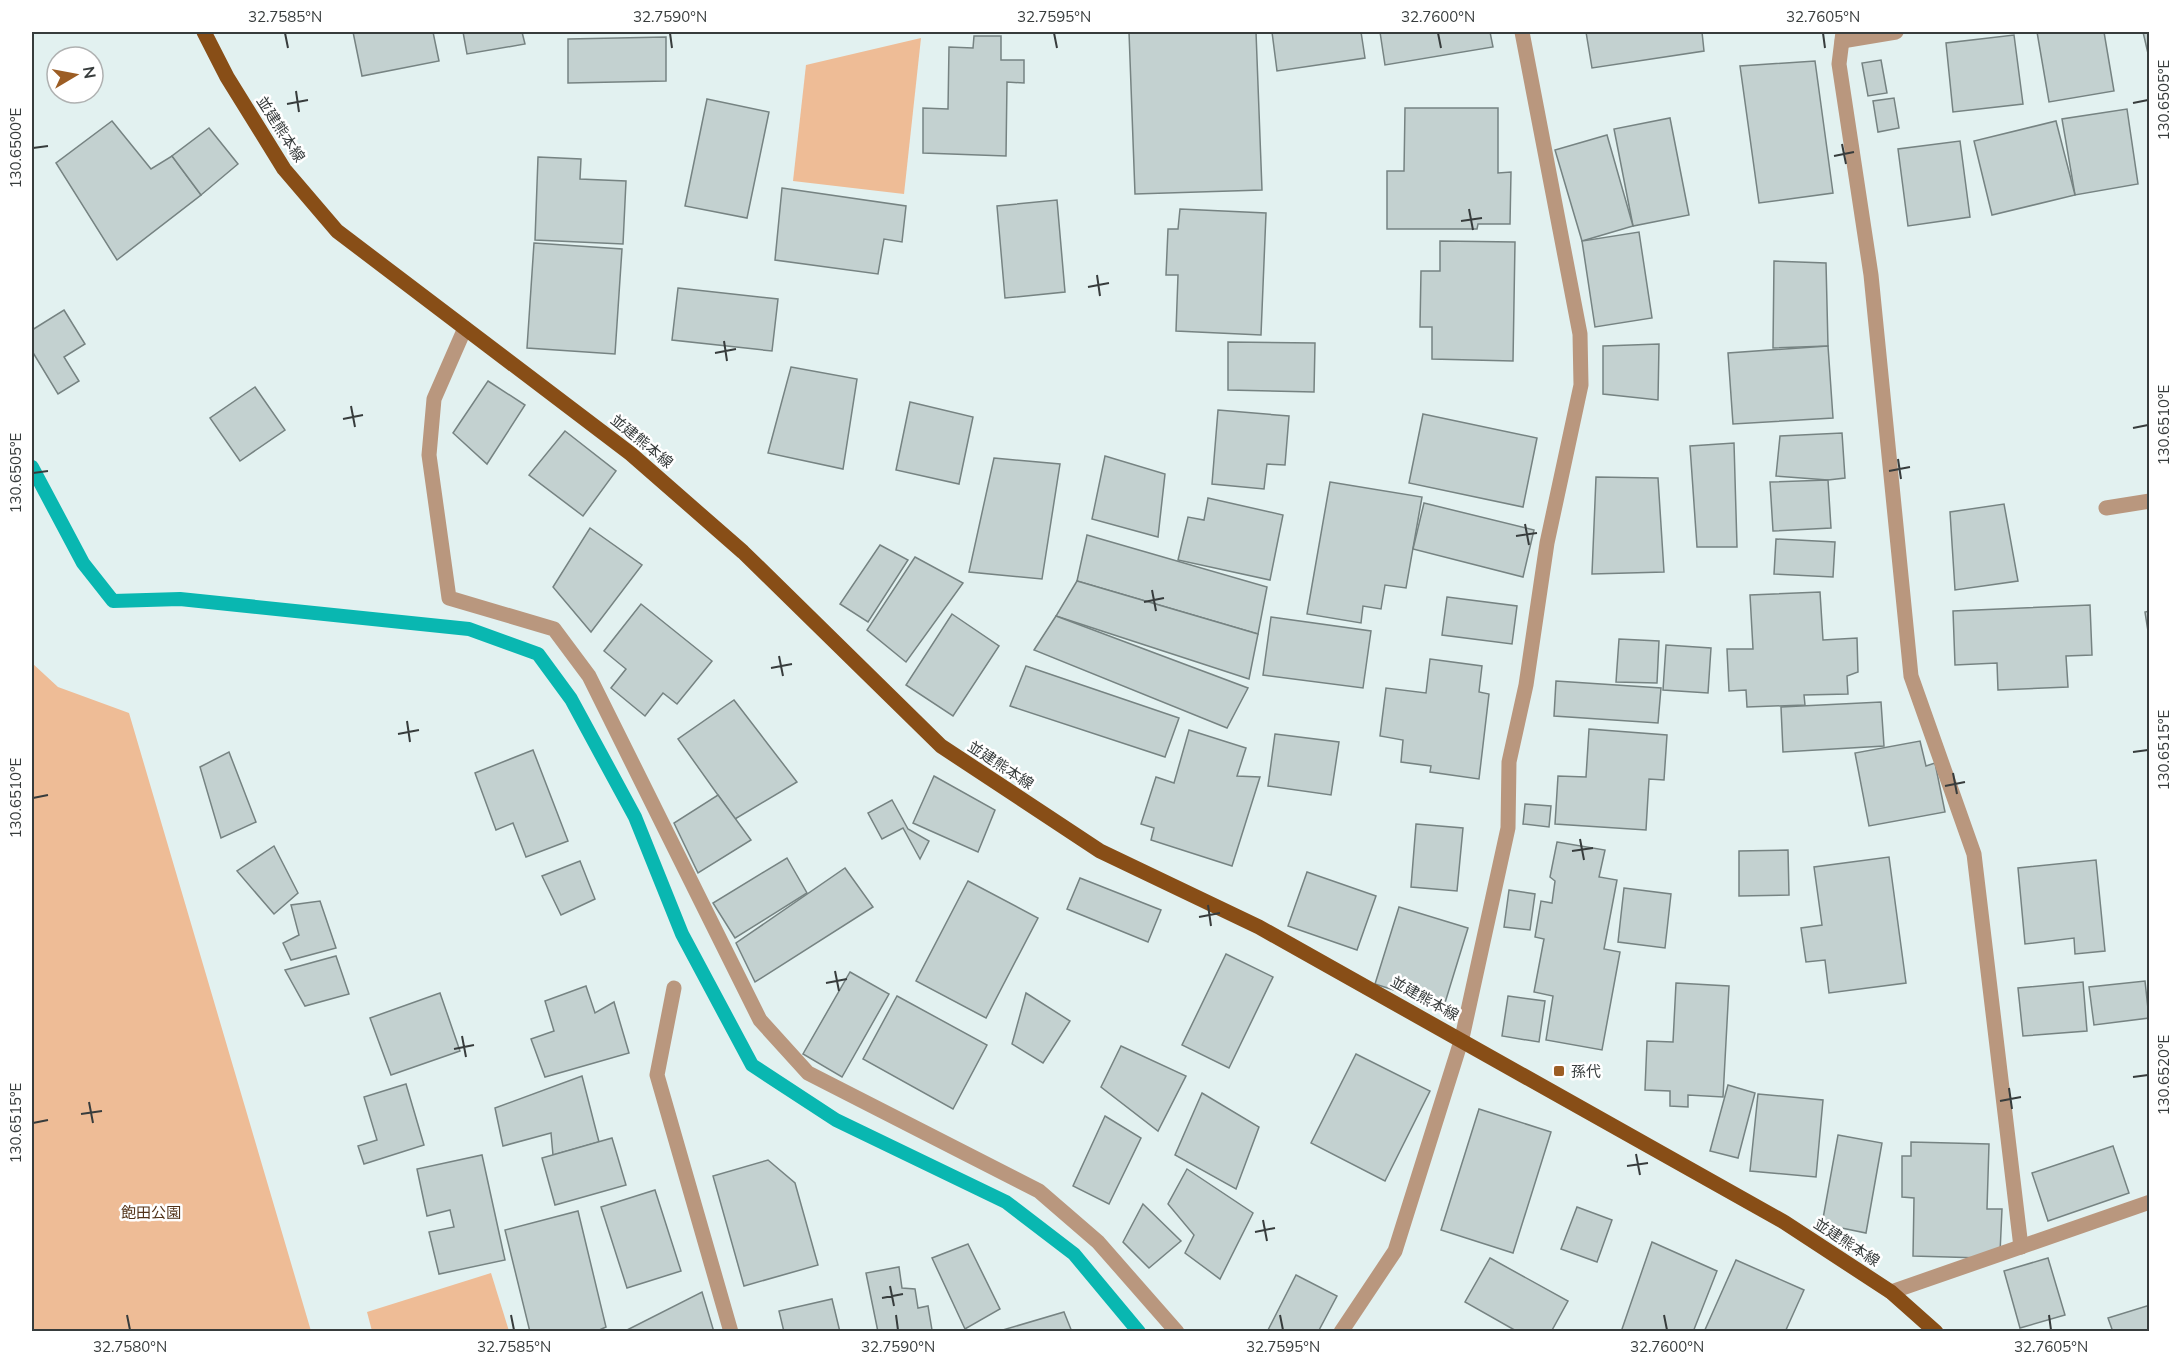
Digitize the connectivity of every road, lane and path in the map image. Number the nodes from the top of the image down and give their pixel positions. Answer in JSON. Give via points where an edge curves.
{"nodes":[{"id":1,"x":204,"y":32,"type":"edge"},
{"id":2,"x":1522,"y":32,"type":"edge"},
{"id":3,"x":1896,"y":32,"type":"edge"},
{"id":4,"x":1842,"y":36,"type":"edge"},
{"id":5,"x":465,"y":328,"type":"junction"},
{"id":6,"x":2150,"y":501,"type":"edge"},
{"id":7,"x":2106,"y":508,"type":"dead end"},
{"id":8,"x":674,"y":988,"type":"dead end"},
{"id":9,"x":1462,"y":1038,"type":"junction"},
{"id":10,"x":2150,"y":1202,"type":"edge"},
{"id":11,"x":2021,"y":1247,"type":"junction"},
{"id":12,"x":1891,"y":1292,"type":"junction"},
{"id":13,"x":731,"y":1332,"type":"edge"},
{"id":14,"x":1177,"y":1332,"type":"edge"},
{"id":15,"x":1341,"y":1332,"type":"edge"},
{"id":16,"x":1936,"y":1332,"type":"edge"}],
"edges":[{"from":1,"to":5,"type":"main road","name":"並建熊本線","via":[[284,169],[337,231]]},
{"from":2,"to":9,"type":"street","via":[[1580,334],[1581,385],[1547,543],[1526,685],[1509,762],[1508,828]]},
{"from":3,"to":4,"type":"street"},
{"from":4,"to":11,"type":"street","via":[[1839,64],[1871,275],[1911,676],[1974,854]]},
{"from":5,"to":9,"type":"main road","name":"並建熊本線","via":[[631,453],[743,552],[941,746],[1100,851],[1259,927]]},
{"from":5,"to":14,"type":"street","via":[[434,399],[429,455],[450,598],[554,629],[589,676],[760,1020],[808,1073],[1039,1191],[1098,1242]]},
{"from":6,"to":7,"type":"street"},
{"from":8,"to":13,"type":"street","via":[[657,1075]]},
{"from":9,"to":12,"type":"main road","name":"並建熊本線","via":[[1784,1222]]},
{"from":9,"to":15,"type":"street","via":[[1395,1251]]},
{"from":10,"to":11,"type":"street"},
{"from":11,"to":12,"type":"street"},
{"from":12,"to":16,"type":"main road","name":"並建熊本線"}]}
